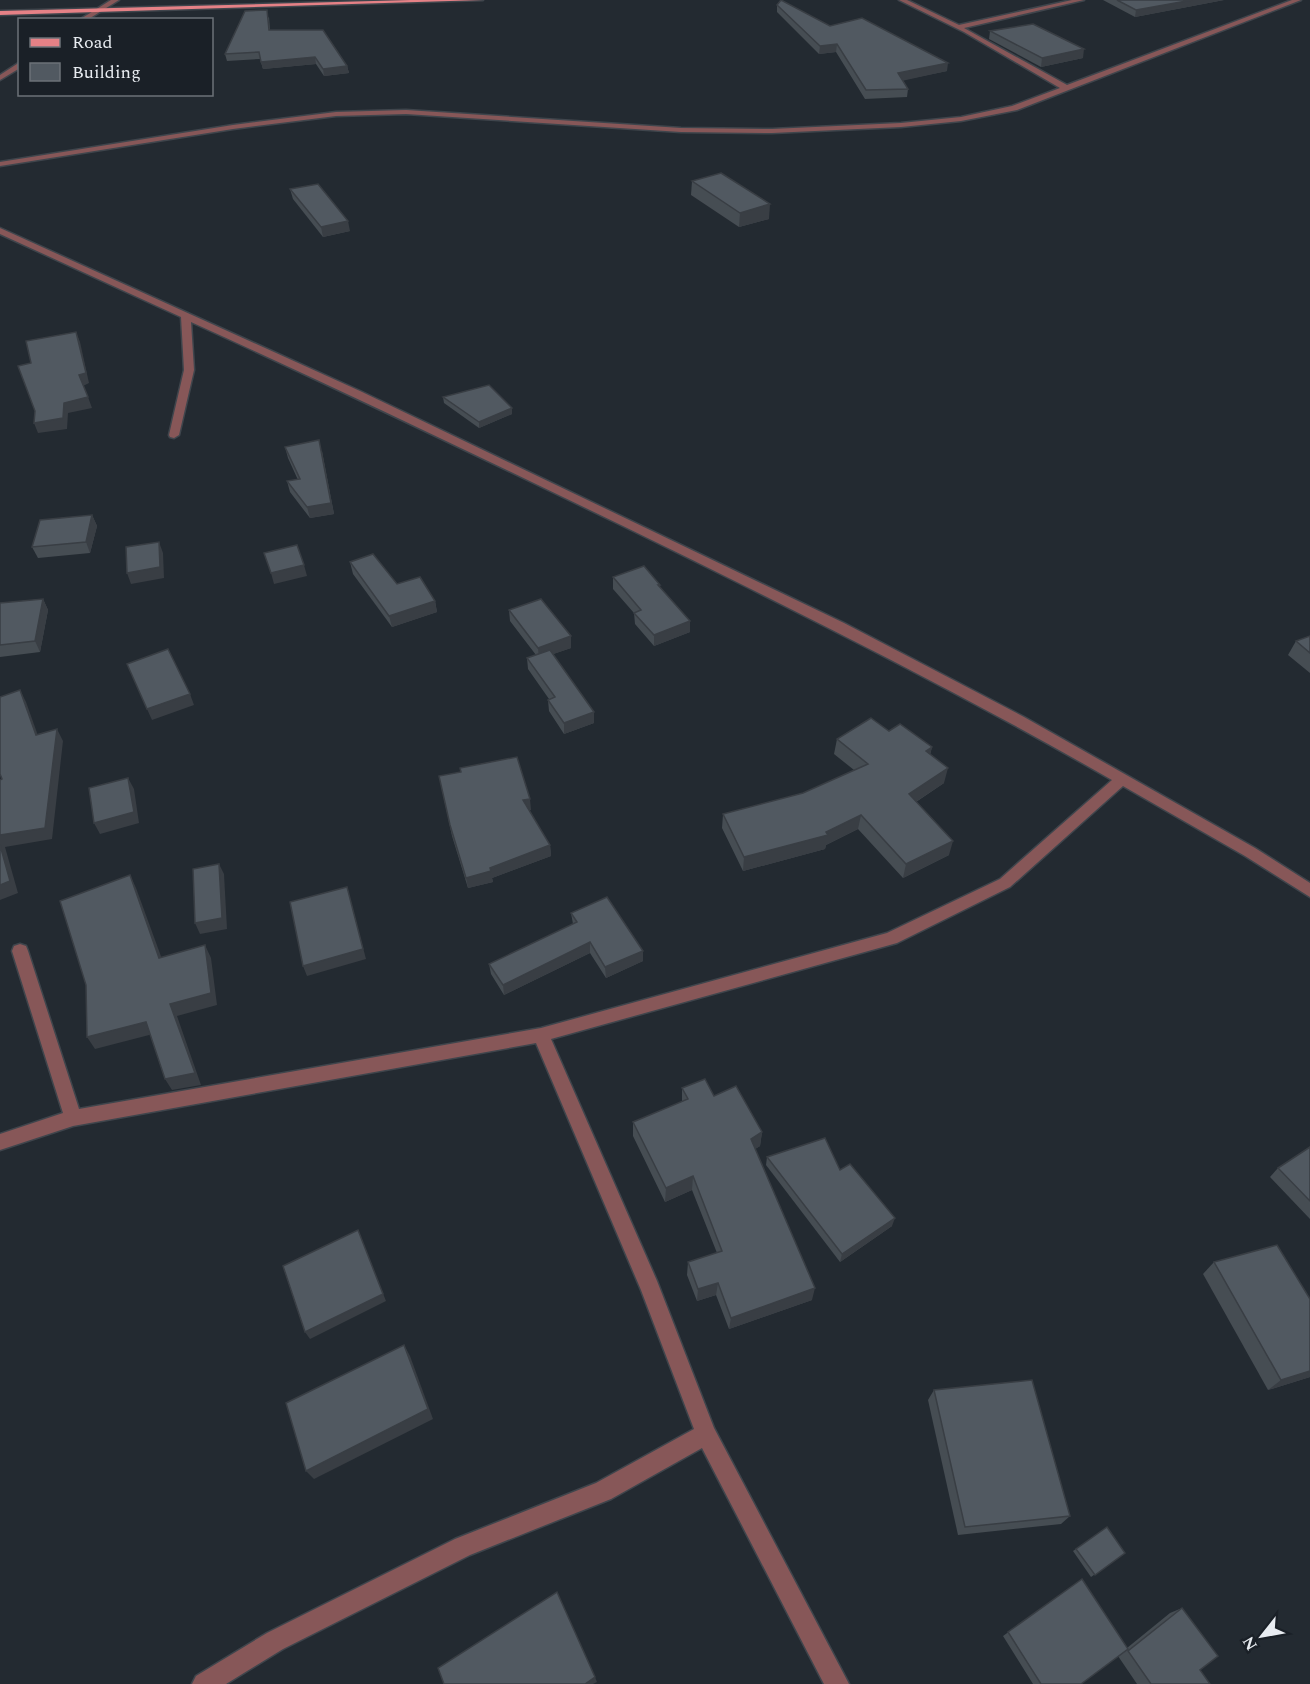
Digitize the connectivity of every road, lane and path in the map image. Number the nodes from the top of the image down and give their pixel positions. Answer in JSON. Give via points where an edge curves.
{"nodes":[{"id":1,"x":116,"y":0,"type":"edge"},
{"id":2,"x":480,"y":0,"type":"edge"},
{"id":3,"x":902,"y":0,"type":"edge"},
{"id":4,"x":1081,"y":0,"type":"edge"},
{"id":5,"x":1298,"y":0,"type":"edge"},
{"id":6,"x":97,"y":11,"type":"junction"},
{"id":7,"x":0,"y":13,"type":"edge"},
{"id":8,"x":85,"y":18,"type":"edge"},
{"id":9,"x":958,"y":27,"type":"junction"},
{"id":10,"x":18,"y":65,"type":"edge"},
{"id":11,"x":0,"y":78,"type":"edge"},
{"id":12,"x":1066,"y":88,"type":"junction"},
{"id":13,"x":0,"y":164,"type":"edge"},
{"id":14,"x":0,"y":231,"type":"edge"},
{"id":15,"x":186,"y":316,"type":"junction"},
{"id":16,"x":174,"y":435,"type":"dead end"},
{"id":17,"x":1122,"y":779,"type":"junction"},
{"id":18,"x":1310,"y":891,"type":"edge"},
{"id":19,"x":20,"y":951,"type":"dead end"},
{"id":20,"x":540,"y":1035,"type":"junction"},
{"id":21,"x":73,"y":1118,"type":"junction"},
{"id":22,"x":0,"y":1142,"type":"edge"},
{"id":23,"x":706,"y":1434,"type":"junction"},
{"id":24,"x":204,"y":1684,"type":"edge"},
{"id":25,"x":837,"y":1684,"type":"edge"}],
"edges":[{"from":1,"to":6,"type":"street"},
{"from":2,"to":6,"type":"main road"},
{"from":3,"to":9,"type":"street"},
{"from":4,"to":9,"type":"street"},
{"from":5,"to":12,"type":"street"},
{"from":6,"to":7,"type":"main road"},
{"from":6,"to":8,"type":"street"},
{"from":9,"to":12,"type":"street"},
{"from":10,"to":11,"type":"street"},
{"from":12,"to":13,"type":"street","via":[[995,113],[901,125],[772,131],[681,130],[416,112],[336,114]]},
{"from":14,"to":15,"type":"street"},
{"from":15,"to":16,"type":"street","via":[[189,370]]},
{"from":15,"to":17,"type":"street","via":[[367,398],[839,626]]},
{"from":17,"to":18,"type":"street"},
{"from":17,"to":20,"type":"street","via":[[1005,883],[891,938]]},
{"from":19,"to":21,"type":"street"},
{"from":20,"to":21,"type":"street"},
{"from":20,"to":23,"type":"street","via":[[650,1288]]},
{"from":21,"to":22,"type":"street"},
{"from":23,"to":24,"type":"street","via":[[603,1491],[463,1547],[275,1641]]},
{"from":23,"to":25,"type":"street"}]}
